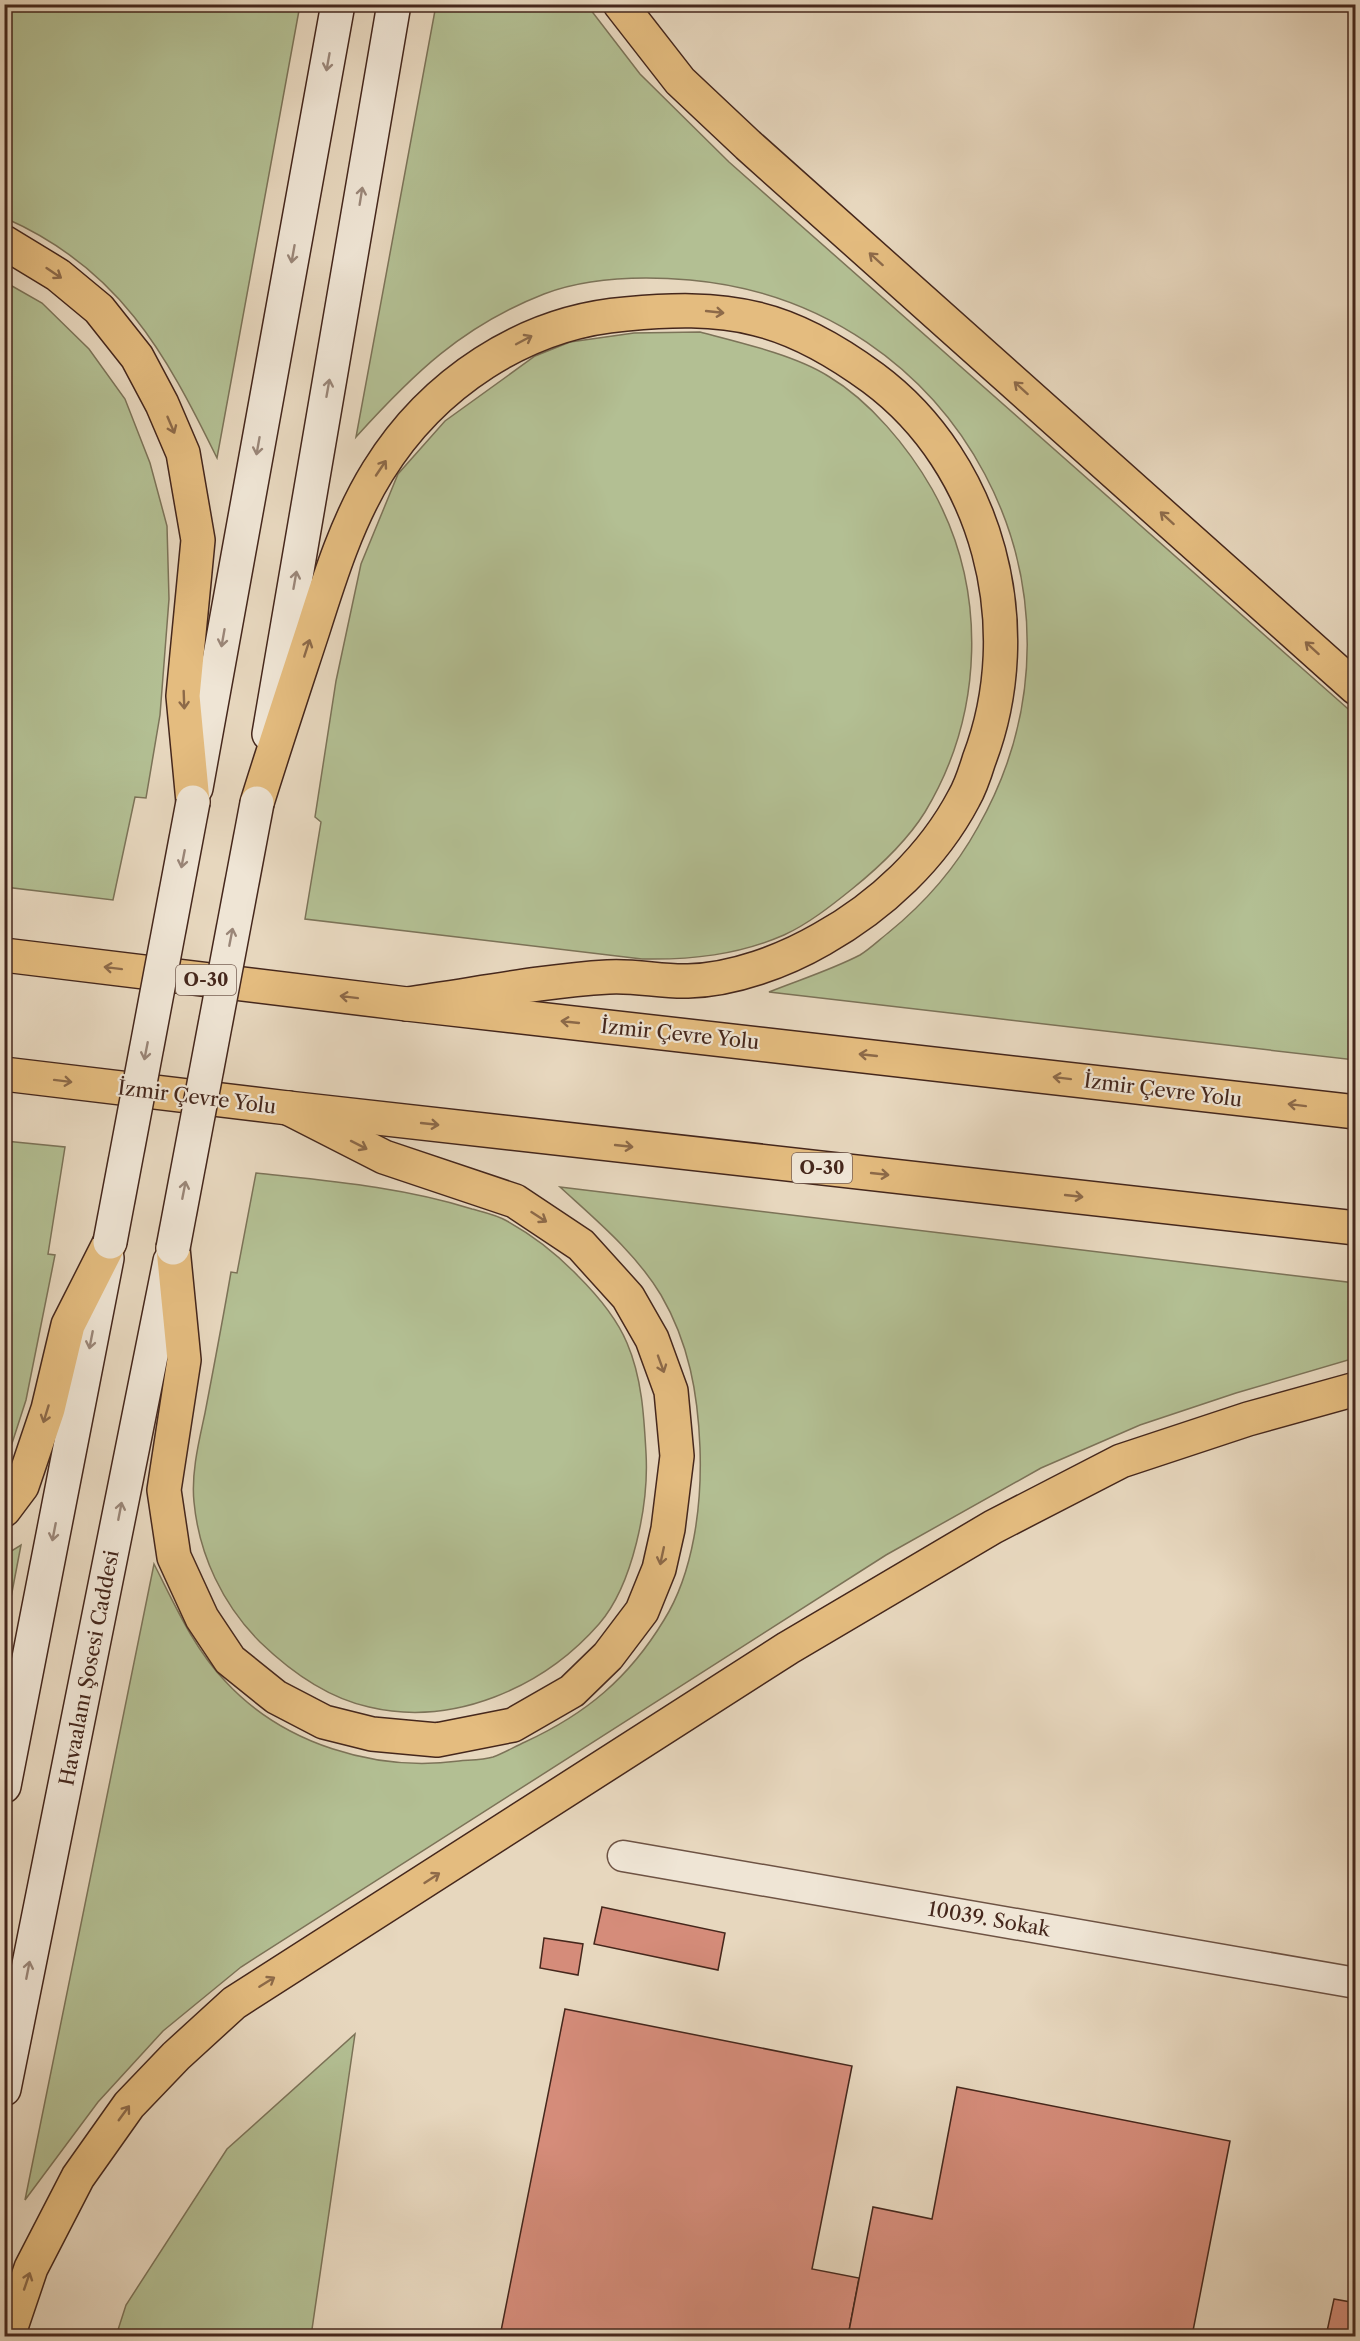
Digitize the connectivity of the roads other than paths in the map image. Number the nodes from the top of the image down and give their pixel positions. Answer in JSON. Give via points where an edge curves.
{"nodes":[{"id":1,"x":338,"y":4,"type":"edge"},
{"id":2,"x":394,"y":4,"type":"edge"},
{"id":3,"x":620,"y":4,"type":"edge"},
{"id":4,"x":4,"y":242,"type":"edge"},
{"id":5,"x":1356,"y":687,"type":"edge"},
{"id":6,"x":194,"y":802,"type":"junction"},
{"id":7,"x":256,"y":803,"type":"junction"},
{"id":8,"x":4,"y":955,"type":"edge"},
{"id":9,"x":407,"y":1004,"type":"junction"},
{"id":10,"x":4,"y":1074,"type":"edge"},
{"id":11,"x":288,"y":1108,"type":"junction"},
{"id":12,"x":1356,"y":1112,"type":"edge"},
{"id":13,"x":1356,"y":1228,"type":"edge"},
{"id":14,"x":110,"y":1242,"type":"junction"},
{"id":15,"x":173,"y":1248,"type":"junction"},
{"id":16,"x":1356,"y":1389,"type":"edge"},
{"id":17,"x":4,"y":1510,"type":"edge"},
{"id":18,"x":4,"y":1786,"type":"edge"},
{"id":19,"x":623,"y":1856,"type":"dead end"},
{"id":20,"x":1356,"y":1983,"type":"edge"},
{"id":21,"x":4,"y":2089,"type":"edge"},
{"id":22,"x":8,"y":2337,"type":"edge"}],
"edges":[{"from":1,"to":6,"type":"main road","one_way":true},
{"from":7,"to":2,"type":"main road","name":"Havaalanı Şosesi Caddesi","one_way":true},
{"from":5,"to":3,"type":"highway","one_way":true,"via":[[748,145],[680,81]]},
{"from":4,"to":6,"type":"highway","one_way":true,"via":[[58,275],[99,309],[137,357],[183,453],[198,540],[183,696]]},
{"from":6,"to":14,"type":"main road","one_way":true,"bridge":true},
{"from":7,"to":9,"type":"highway","one_way":true,"via":[[327,588],[353,520],[378,470],[415,422],[454,384],[536,334],[596,316],[655,312],[713,311],[760,320],[809,338],[848,359],[898,396],[944,449],[971,497],[989,553],[1001,612],[1000,678],[987,740],[966,796],[925,858],[879,900],[825,938],[767,966],[692,982],[610,976]]},
{"from":15,"to":7,"type":"main road","name":"Havaalanı Şosesi Caddesi","one_way":true,"bridge":true},
{"from":9,"to":8,"type":"highway","name":"İzmir Çevre Yolu","number":"O-30","one_way":true},
{"from":12,"to":9,"type":"highway","name":"İzmir Çevre Yolu","number":"O-30","one_way":true},
{"from":10,"to":11,"type":"highway","name":"İzmir Çevre Yolu","number":"O-30","one_way":true},
{"from":11,"to":13,"type":"highway","name":"İzmir Çevre Yolu","number":"O-30","one_way":true},
{"from":11,"to":15,"type":"highway","one_way":true,"via":[[384,1157],[514,1201],[581,1245],[628,1298],[652,1339],[671,1391],[675,1434],[668,1529],[659,1569],[642,1611],[608,1656],[572,1691],[513,1725],[437,1740],[372,1734],[324,1722],[276,1696],[230,1660],[202,1617],[174,1557],[164,1490],[184,1360]]},
{"from":14,"to":17,"type":"highway","one_way":true,"via":[[68,1325],[41,1431],[22,1486]]},
{"from":14,"to":18,"type":"main road","one_way":true},
{"from":21,"to":15,"type":"main road","name":"Havaalanı Şosesi Caddesi","one_way":true},
{"from":22,"to":16,"type":"highway","one_way":true,"via":[[31,2268],[78,2177],[129,2105],[234,2003],[788,1648],[993,1527],[1121,1461]]},
{"from":19,"to":20,"type":"street","name":"10039. Sokak"}]}
